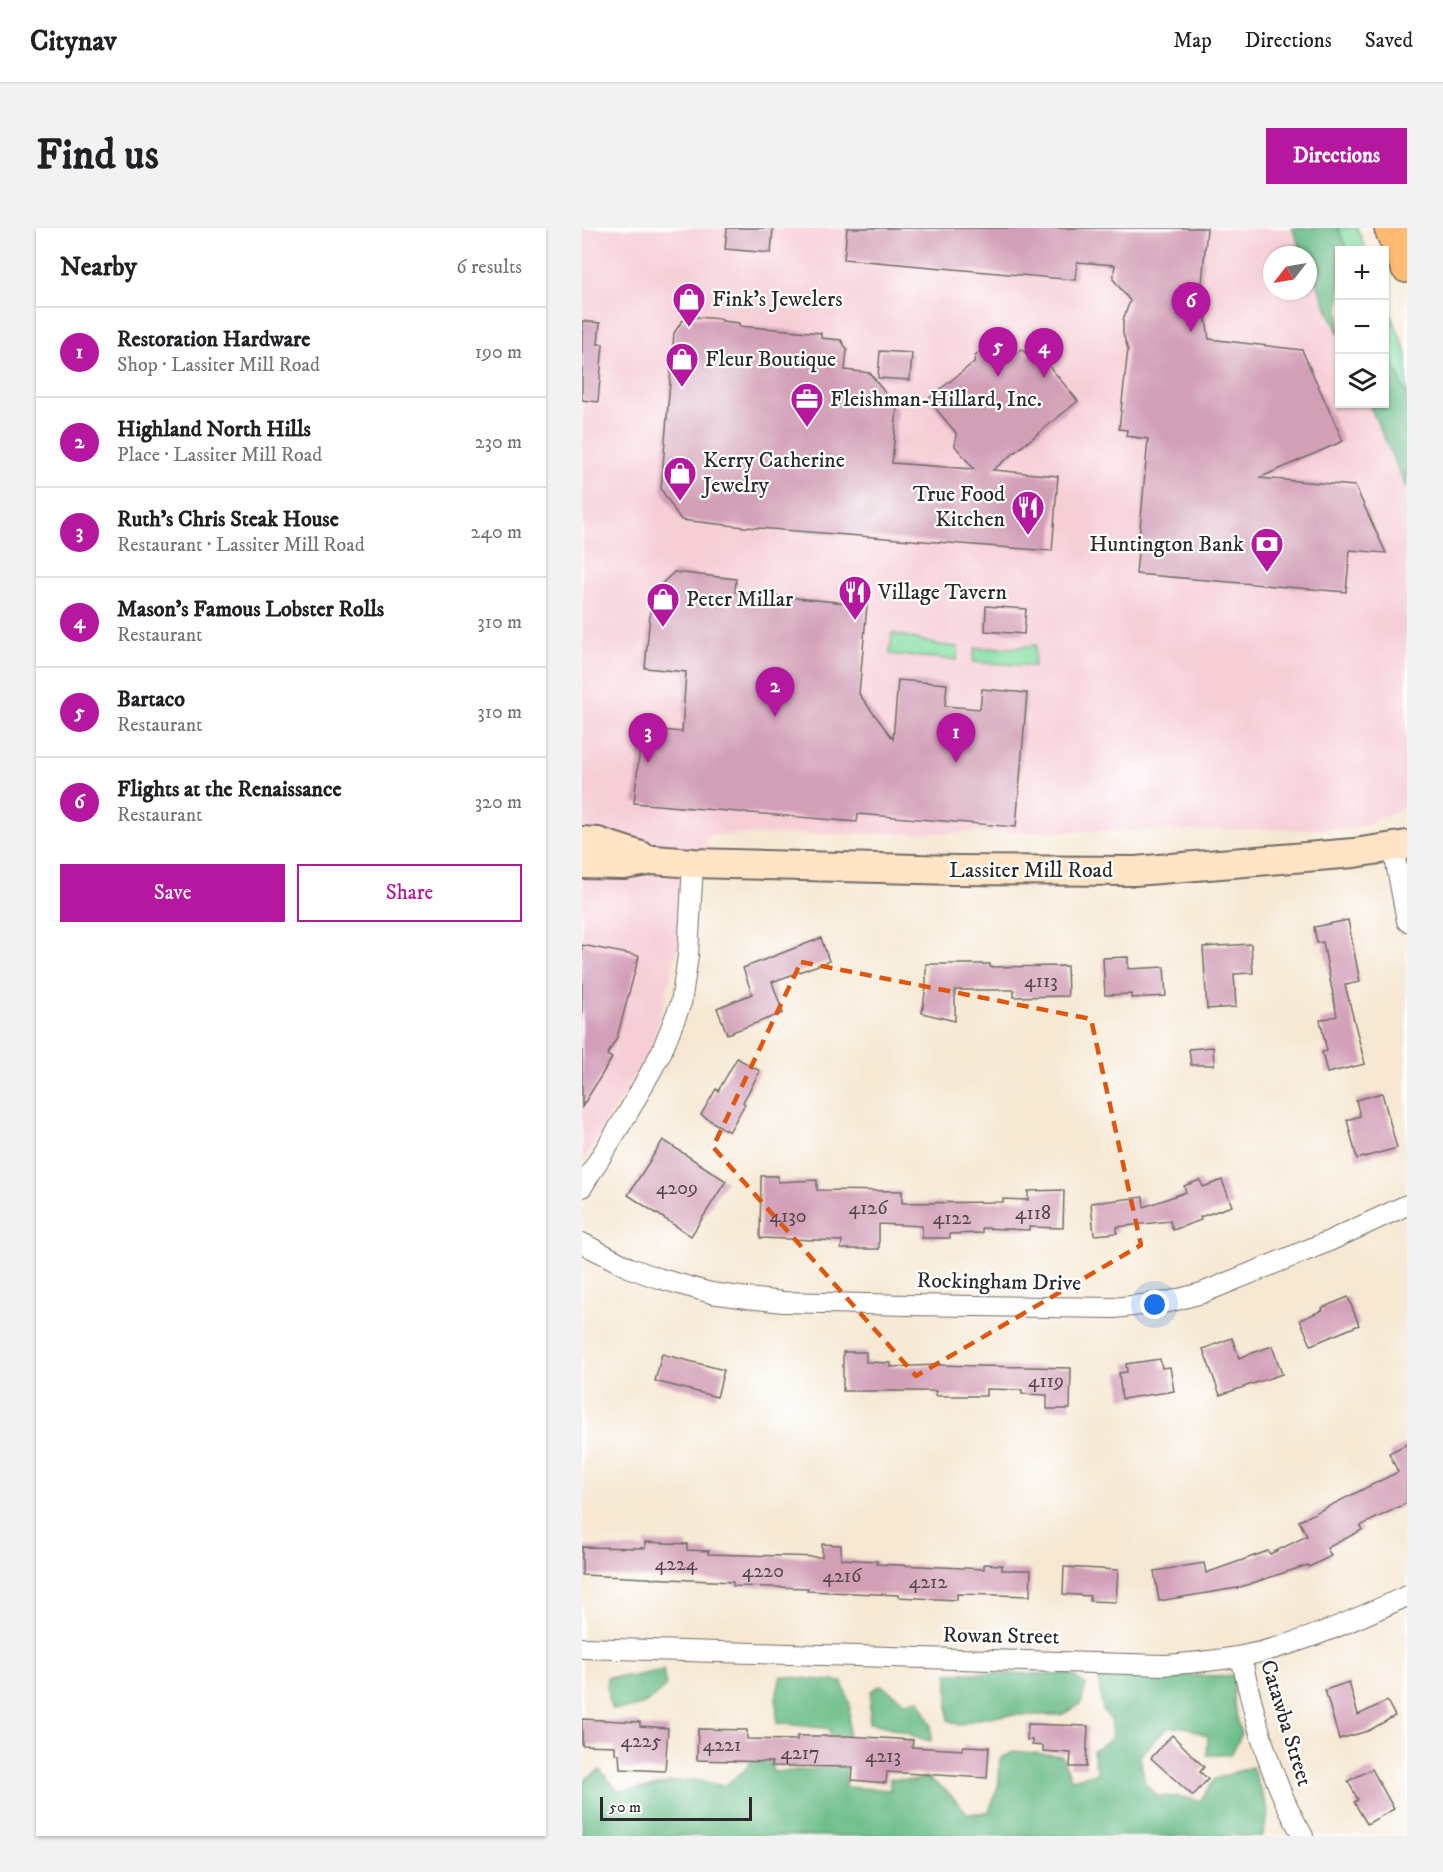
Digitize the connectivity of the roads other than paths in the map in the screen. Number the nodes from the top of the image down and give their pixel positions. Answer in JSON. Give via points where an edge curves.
{"nodes":[{"id":1,"x":1391,"y":228,"type":"edge"},
{"id":2,"x":1407,"y":266,"type":"edge"},
{"id":3,"x":582,"y":841,"type":"edge"},
{"id":4,"x":1400,"y":846,"type":"edge"},
{"id":5,"x":654,"y":860,"type":"junction"},
{"id":6,"x":693,"y":863,"type":"junction"},
{"id":7,"x":582,"y":864,"type":"edge"},
{"id":8,"x":1407,"y":921,"type":"edge"},
{"id":9,"x":582,"y":1187,"type":"edge"},
{"id":10,"x":1407,"y":1205,"type":"edge"},
{"id":11,"x":582,"y":1243,"type":"edge"},
{"id":12,"x":1407,"y":1596,"type":"edge"},
{"id":13,"x":582,"y":1648,"type":"edge"},
{"id":14,"x":1241,"y":1657,"type":"junction"},
{"id":15,"x":1303,"y":1836,"type":"edge"}],
"edges":[{"from":1,"to":2,"type":"highway"},
{"from":3,"to":5,"type":"main road","name":"Lassiter Mill Road","via":[[598,842]]},
{"from":4,"to":6,"type":"main road","name":"Lassiter Mill Road","via":[[1253,863],[1135,871]]},
{"from":4,"to":8,"type":"street"},
{"from":5,"to":6,"type":"main road","name":"Lassiter Mill Road"},
{"from":5,"to":7,"type":"main road","name":"Lassiter Mill Road","via":[[624,865]]},
{"from":6,"to":9,"type":"street","via":[[681,1003],[661,1053]]},
{"from":10,"to":11,"type":"street","name":"Rockingham Drive","via":[[1202,1293],[1168,1302],[1114,1308],[783,1302],[747,1298],[711,1293],[658,1278]]},
{"from":12,"to":14,"type":"street","name":"Rowan Street","via":[[1347,1623]]},
{"from":13,"to":14,"type":"street","name":"Rowan Street","via":[[1164,1665]]},
{"from":14,"to":15,"type":"street","name":"Catawba Street","via":[[1264,1748]]}]}
